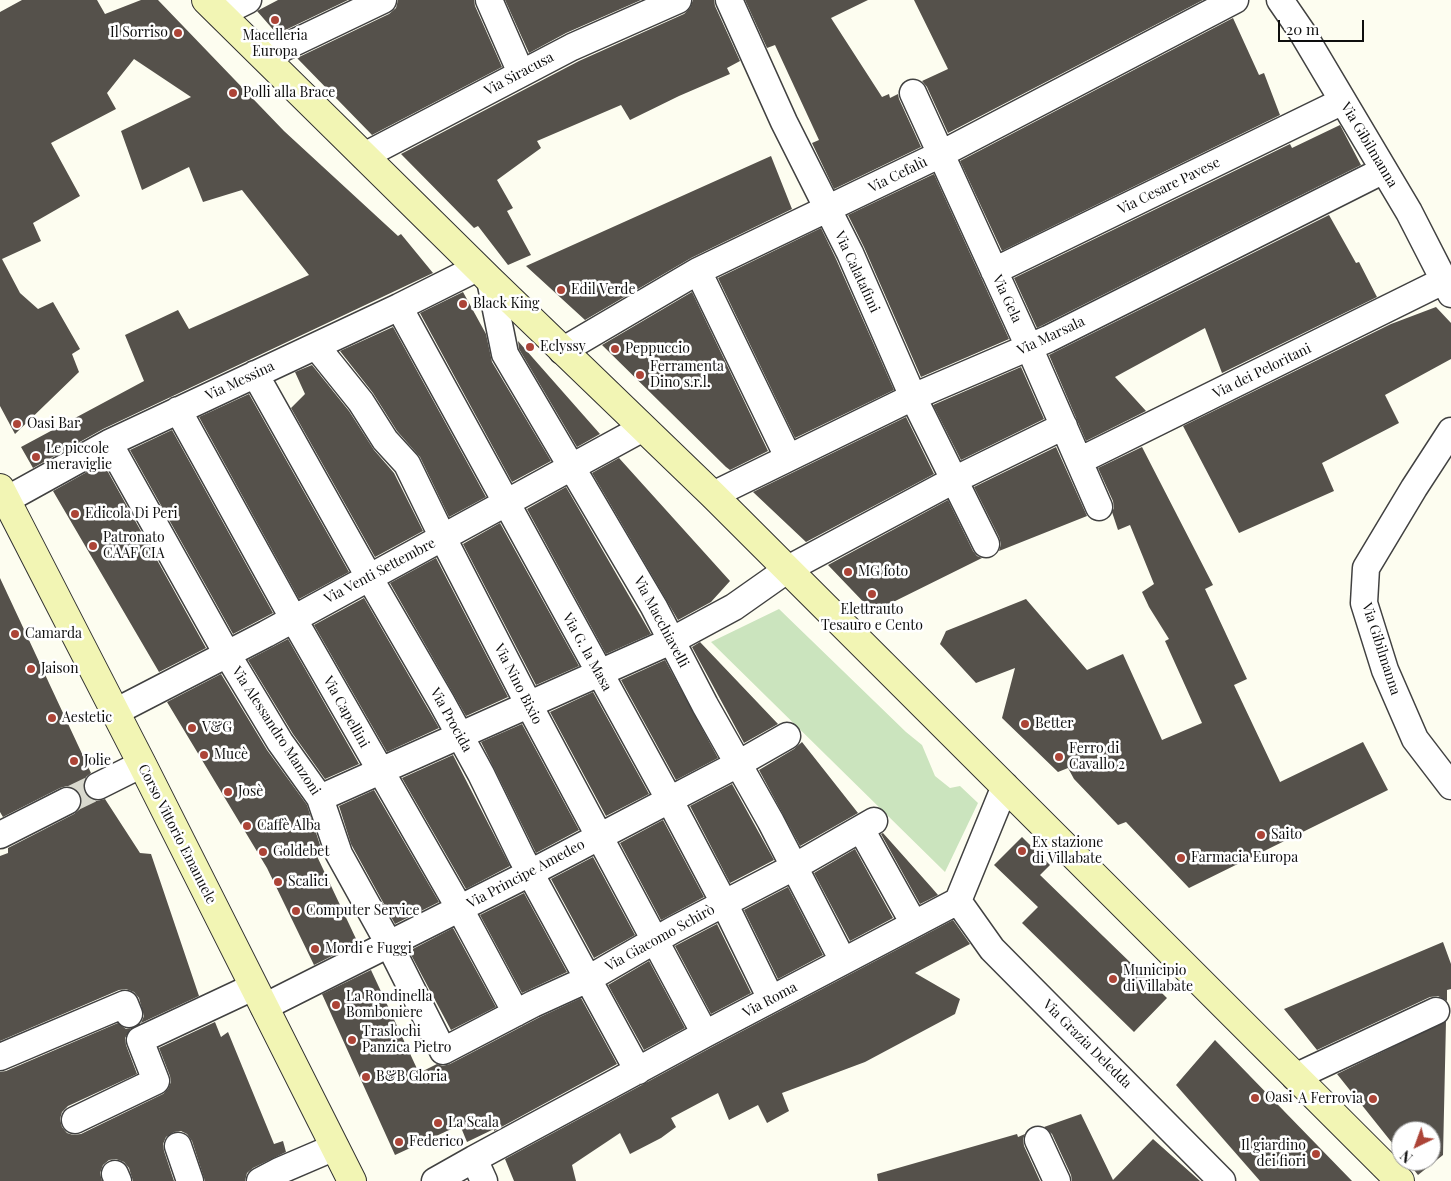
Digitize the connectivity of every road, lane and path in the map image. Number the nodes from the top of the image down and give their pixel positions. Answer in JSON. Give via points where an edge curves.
{"nodes":[{"id":1,"x":248,"y":0,"type":"edge"},
{"id":2,"x":383,"y":0,"type":"edge"},
{"id":3,"x":489,"y":0,"type":"edge"},
{"id":4,"x":678,"y":0,"type":"edge"},
{"id":5,"x":729,"y":0,"type":"edge"},
{"id":6,"x":1235,"y":0,"type":"edge"},
{"id":7,"x":1280,"y":0,"type":"edge"},
{"id":8,"x":213,"y":7,"type":"edge"},
{"id":9,"x":264,"y":57,"type":"junction"},
{"id":10,"x":521,"y":73,"type":"junction"},
{"id":11,"x":913,"y":93,"type":"dead end"},
{"id":12,"x":1343,"y":101,"type":"junction"},
{"id":13,"x":941,"y":154,"type":"junction"},
{"id":14,"x":364,"y":156,"type":"junction"},
{"id":15,"x":1384,"y":170,"type":"junction"},
{"id":16,"x":828,"y":209,"type":"junction"},
{"id":17,"x":698,"y":271,"type":"junction"},
{"id":18,"x":994,"y":271,"type":"junction"},
{"id":19,"x":483,"y":274,"type":"junction"},
{"id":20,"x":1448,"y":287,"type":"edge"},
{"id":21,"x":398,"y":307,"type":"junction"},
{"id":22,"x":316,"y":346,"type":"junction"},
{"id":23,"x":1029,"y":347,"type":"junction"},
{"id":24,"x":562,"y":351,"type":"junction"},
{"id":25,"x":255,"y":374,"type":"junction"},
{"id":26,"x":913,"y":397,"type":"junction"},
{"id":27,"x":178,"y":410,"type":"junction"},
{"id":28,"x":1064,"y":426,"type":"junction"},
{"id":29,"x":643,"y":428,"type":"junction"},
{"id":30,"x":1451,"y":432,"type":"edge"},
{"id":31,"x":109,"y":443,"type":"junction"},
{"id":32,"x":788,"y":457,"type":"junction"},
{"id":33,"x":1079,"y":461,"type":"junction"},
{"id":34,"x":572,"y":466,"type":"junction"},
{"id":35,"x":954,"y":480,"type":"junction"},
{"id":36,"x":3,"y":494,"type":"edge"},
{"id":37,"x":713,"y":495,"type":"junction"},
{"id":38,"x":505,"y":503,"type":"junction"},
{"id":39,"x":1099,"y":507,"type":"dead end"},
{"id":40,"x":443,"y":538,"type":"junction"},
{"id":41,"x":986,"y":544,"type":"dead end"},
{"id":42,"x":788,"y":569,"type":"junction"},
{"id":43,"x":369,"y":577,"type":"junction"},
{"id":44,"x":294,"y":618,"type":"junction"},
{"id":45,"x":671,"y":641,"type":"junction"},
{"id":46,"x":227,"y":654,"type":"junction"},
{"id":47,"x":599,"y":673,"type":"junction"},
{"id":48,"x":529,"y":705,"type":"junction"},
{"id":49,"x":115,"y":712,"type":"junction"},
{"id":50,"x":459,"y":735,"type":"junction"},
{"id":51,"x":787,"y":736,"type":"dead end"},
{"id":52,"x":142,"y":764,"type":"junction"},
{"id":53,"x":738,"y":764,"type":"junction"},
{"id":54,"x":380,"y":771,"type":"junction"},
{"id":55,"x":98,"y":786,"type":"tunnel mouth"},
{"id":56,"x":1005,"y":786,"type":"junction"},
{"id":57,"x":1451,"y":786,"type":"edge"},
{"id":58,"x":320,"y":798,"type":"junction"},
{"id":59,"x":669,"y":799,"type":"junction"},
{"id":60,"x":67,"y":801,"type":"tunnel mouth"},
{"id":61,"x":0,"y":835,"type":"edge"},
{"id":62,"x":598,"y":836,"type":"junction"},
{"id":63,"x":794,"y":867,"type":"junction"},
{"id":64,"x":530,"y":873,"type":"junction"},
{"id":65,"x":958,"y":901,"type":"junction"},
{"id":66,"x":724,"y":903,"type":"junction"},
{"id":67,"x":460,"y":908,"type":"junction"},
{"id":68,"x":914,"y":924,"type":"junction"},
{"id":69,"x":655,"y":940,"type":"junction"},
{"id":70,"x":389,"y":944,"type":"junction"},
{"id":71,"x":843,"y":961,"type":"junction"},
{"id":72,"x":588,"y":979,"type":"junction"},
{"id":73,"x":259,"y":997,"type":"junction"},
{"id":74,"x":771,"y":999,"type":"junction"},
{"id":75,"x":1436,"y":1011,"type":"dead end"},
{"id":76,"x":516,"y":1013,"type":"junction"},
{"id":77,"x":133,"y":1023,"type":"junction"},
{"id":78,"x":705,"y":1034,"type":"junction"},
{"id":79,"x":443,"y":1051,"type":"joint"},
{"id":80,"x":0,"y":1057,"type":"edge"},
{"id":81,"x":638,"y":1071,"type":"junction"},
{"id":82,"x":1295,"y":1077,"type":"junction"},
{"id":83,"x":75,"y":1120,"type":"dead end"},
{"id":84,"x":1038,"y":1140,"type":"dead end"},
{"id":85,"x":178,"y":1146,"type":"dead end"},
{"id":86,"x":335,"y":1148,"type":"junction"},
{"id":87,"x":479,"y":1170,"type":"edge"},
{"id":88,"x":190,"y":1181,"type":"edge"},
{"id":89,"x":260,"y":1181,"type":"edge"},
{"id":90,"x":352,"y":1181,"type":"edge"},
{"id":91,"x":435,"y":1181,"type":"edge"},
{"id":92,"x":1057,"y":1181,"type":"edge"},
{"id":93,"x":1222,"y":1181,"type":"edge"},
{"id":94,"x":1400,"y":1181,"type":"edge"}],
"edges":[{"from":1,"to":8,"type":"street"},
{"from":2,"to":9,"type":"street"},
{"from":3,"to":10,"type":"street"},
{"from":4,"to":10,"type":"street","name":"Via Siracusa"},
{"from":5,"to":16,"type":"street","name":"Via Calatafimi","via":[[784,122]]},
{"from":6,"to":13,"type":"street","name":"Via Cefalù"},
{"from":7,"to":12,"type":"street","name":"Via Gibilmanna"},
{"from":8,"to":9,"type":"main road"},
{"from":9,"to":14,"type":"main road"},
{"from":10,"to":14,"type":"street","name":"Via Siracusa"},
{"from":11,"to":13,"type":"street","name":"Via Gela"},
{"from":12,"to":15,"type":"street","name":"Via Gibilmanna"},
{"from":12,"to":18,"type":"street","name":"Via Cesare Pavese"},
{"from":13,"to":16,"type":"street","name":"Via Cefalù"},
{"from":13,"to":18,"type":"street","name":"Via Gela"},
{"from":14,"to":19,"type":"main road"},
{"from":15,"to":20,"type":"street","name":"Via Gibilmanna"},
{"from":15,"to":23,"type":"street","name":"Via Marsala"},
{"from":16,"to":17,"type":"street","name":"Via Cefalù"},
{"from":16,"to":26,"type":"street","name":"Via Calatafimi"},
{"from":17,"to":24,"type":"street","name":"Via Cefalù"},
{"from":17,"to":32,"type":"street"},
{"from":18,"to":23,"type":"street","name":"Via Gela"},
{"from":19,"to":21,"type":"street","name":"Via Messina"},
{"from":19,"to":24,"type":"main road"},
{"from":19,"to":34,"type":"street","name":"Via Macchiavelli","via":[[505,354]]},
{"from":20,"to":33,"type":"street","name":"Via dei Peloritani"},
{"from":21,"to":22,"type":"street","name":"Via Messina"},
{"from":21,"to":38,"type":"street","name":"Via G. la Masa"},
{"from":22,"to":25,"type":"street","name":"Via Messina"},
{"from":22,"to":40,"type":"street","name":"Via Nino Bixio","via":[[361,402],[385,440],[407,464]]},
{"from":23,"to":26,"type":"street","name":"Via Marsala"},
{"from":23,"to":28,"type":"street","name":"Via Gela"},
{"from":24,"to":29,"type":"main road"},
{"from":25,"to":27,"type":"street","name":"Via Messina"},
{"from":25,"to":43,"type":"street","name":"Via Procida"},
{"from":26,"to":32,"type":"street","name":"Via Marsala"},
{"from":26,"to":35,"type":"street","name":"Via Calatafimi"},
{"from":27,"to":31,"type":"street","name":"Via Messina"},
{"from":27,"to":44,"type":"street","name":"Via Capellini"},
{"from":28,"to":33,"type":"street","name":"Via Gela"},
{"from":28,"to":35,"type":"street"},
{"from":29,"to":34,"type":"street","name":"Via Venti Settembre"},
{"from":29,"to":37,"type":"main road"},
{"from":30,"to":57,"type":"street","name":"Via Gibilmanna","via":[[1366,568],[1364,603],[1385,670],[1415,739]]},
{"from":31,"to":36,"type":"street","name":"Via Messina"},
{"from":31,"to":46,"type":"street","name":"Via Alessandro Manzoni"},
{"from":32,"to":37,"type":"street","name":"Via Marsala"},
{"from":33,"to":39,"type":"street","name":"Via Gela"},
{"from":34,"to":38,"type":"street","name":"Via Venti Settembre"},
{"from":34,"to":45,"type":"street","name":"Via Macchiavelli"},
{"from":35,"to":41,"type":"street","name":"Via Calatafimi"},
{"from":35,"to":42,"type":"street"},
{"from":36,"to":49,"type":"main road","name":"Corso Vittorio Emanuele"},
{"from":37,"to":42,"type":"main road"},
{"from":38,"to":40,"type":"street","name":"Via Venti Settembre"},
{"from":38,"to":47,"type":"street","name":"Via G. la Masa"},
{"from":40,"to":43,"type":"street","name":"Via Venti Settembre"},
{"from":40,"to":48,"type":"street","name":"Via Nino Bixio"},
{"from":42,"to":45,"type":"street","via":[[734,608]]},
{"from":42,"to":56,"type":"main road"},
{"from":43,"to":44,"type":"street","name":"Via Venti Settembre"},
{"from":43,"to":50,"type":"street","name":"Via Procida"},
{"from":44,"to":46,"type":"street","name":"Via Venti Settembre"},
{"from":44,"to":54,"type":"street","name":"Via Capellini"},
{"from":45,"to":47,"type":"street"},
{"from":45,"to":53,"type":"street","name":"Via Macchiavelli"},
{"from":46,"to":49,"type":"street","name":"Via Venti Settembre"},
{"from":46,"to":58,"type":"street","name":"Via Alessandro Manzoni","via":[[280,742]]},
{"from":47,"to":48,"type":"street"},
{"from":47,"to":59,"type":"street","name":"Via G. la Masa"},
{"from":48,"to":50,"type":"street"},
{"from":48,"to":62,"type":"street","name":"Via Nino Bixio"},
{"from":49,"to":52,"type":"main road","name":"Corso Vittorio Emanuele"},
{"from":50,"to":54,"type":"street"},
{"from":50,"to":64,"type":"street","name":"Via Procida"},
{"from":51,"to":53,"type":"street","name":"Via Principe Amedeo"},
{"from":52,"to":55,"type":"street"},
{"from":52,"to":73,"type":"main road","name":"Corso Vittorio Emanuele"},
{"from":53,"to":59,"type":"street","name":"Via Principe Amedeo"},
{"from":53,"to":63,"type":"street","name":"Via Macchiavelli"},
{"from":54,"to":58,"type":"street"},
{"from":54,"to":67,"type":"street","name":"Via Capellini"},
{"from":56,"to":65,"type":"street"},
{"from":56,"to":82,"type":"main road"},
{"from":58,"to":70,"type":"street","name":"Via Alessandro Manzoni","via":[[339,854]]},
{"from":59,"to":62,"type":"street","name":"Via Principe Amedeo"},
{"from":59,"to":66,"type":"street","name":"Via G. la Masa"},
{"from":60,"to":61,"type":"street"},
{"from":62,"to":64,"type":"street","name":"Via Principe Amedeo"},
{"from":62,"to":69,"type":"street","name":"Via Nino Bixio"},
{"from":63,"to":66,"type":"street","name":"Via Giacomo Schirò"},
{"from":63,"to":68,"type":"street","name":"Via Giacomo Schirò","via":[[867,825]]},
{"from":63,"to":71,"type":"street","name":"Via Macchiavelli"},
{"from":64,"to":67,"type":"street","name":"Via Principe Amedeo"},
{"from":64,"to":72,"type":"street","name":"Via Procida"},
{"from":65,"to":68,"type":"street","name":"Via Roma"},
{"from":65,"to":93,"type":"street","name":"Via Grazia Deledda","via":[[992,949]]},
{"from":66,"to":69,"type":"street","name":"Via Giacomo Schirò"},
{"from":66,"to":74,"type":"street","name":"Via G. la Masa"},
{"from":67,"to":70,"type":"street","name":"Via Principe Amedeo"},
{"from":67,"to":76,"type":"street","name":"Via Capellini"},
{"from":68,"to":71,"type":"street","name":"Via Roma"},
{"from":69,"to":72,"type":"street","name":"Via Giacomo Schirò"},
{"from":69,"to":78,"type":"street","name":"Via Nino Bixio"},
{"from":70,"to":73,"type":"street","name":"Via Principe Amedeo"},
{"from":70,"to":79,"type":"street","name":"Via Alessandro Manzoni"},
{"from":71,"to":74,"type":"street","name":"Via Roma"},
{"from":72,"to":76,"type":"street","name":"Via Giacomo Schirò"},
{"from":72,"to":81,"type":"street","name":"Via Procida"},
{"from":73,"to":77,"type":"street","name":"Via Principe Amedeo"},
{"from":73,"to":86,"type":"main road","name":"Corso Vittorio Emanuele"},
{"from":74,"to":78,"type":"street","name":"Via Roma"},
{"from":75,"to":82,"type":"street"},
{"from":76,"to":79,"type":"street","name":"Via Giacomo Schirò"},
{"from":77,"to":80,"type":"street","name":"Via Principe Amedeo"},
{"from":77,"to":83,"type":"street","via":[[156,1081]]},
{"from":78,"to":81,"type":"street","name":"Via Roma"},
{"from":81,"to":87,"type":"street","name":"Via Roma"},
{"from":82,"to":94,"type":"main road"},
{"from":84,"to":92,"type":"street"},
{"from":85,"to":88,"type":"street"},
{"from":86,"to":89,"type":"street"},
{"from":86,"to":90,"type":"main road","name":"Corso Vittorio Emanuele"},
{"from":87,"to":91,"type":"street","name":"Via Roma"}]}
